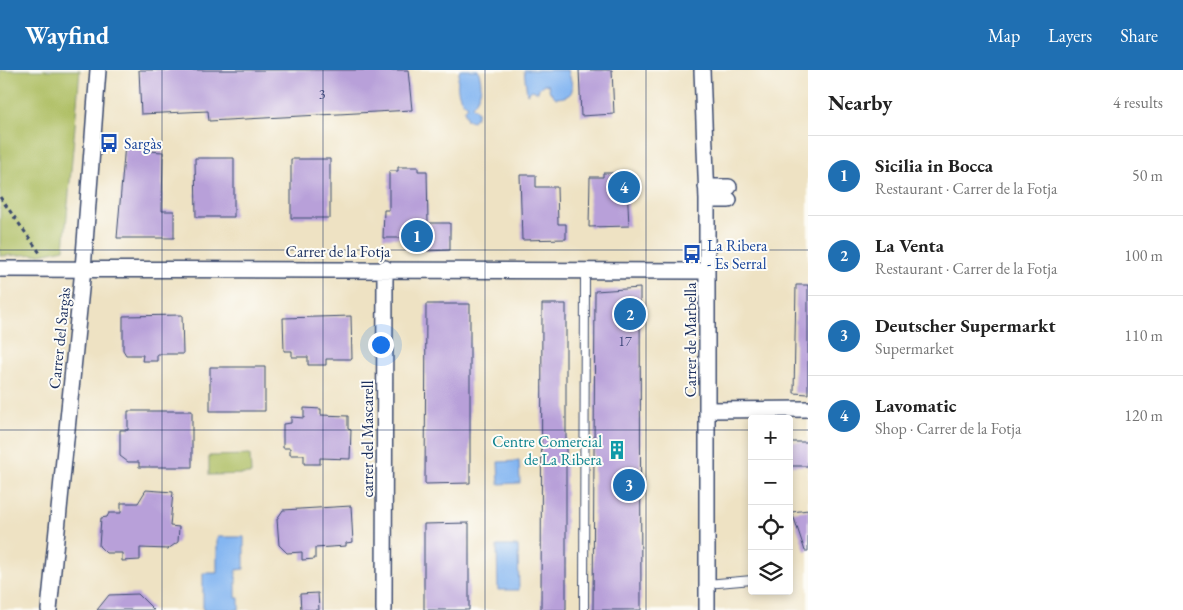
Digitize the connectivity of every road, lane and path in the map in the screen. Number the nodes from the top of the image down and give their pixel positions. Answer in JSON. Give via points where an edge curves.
{"nodes":[{"id":1,"x":98,"y":70,"type":"edge"},
{"id":2,"x":702,"y":70,"type":"edge"},
{"id":3,"x":706,"y":193,"type":"junction"},
{"id":4,"x":729,"y":193,"type":"dead end"},
{"id":5,"x":0,"y":197,"type":"edge"},
{"id":6,"x":41,"y":254,"type":"dead end"},
{"id":7,"x":385,"y":268,"type":"junction"},
{"id":8,"x":0,"y":269,"type":"edge"},
{"id":9,"x":83,"y":269,"type":"junction"},
{"id":10,"x":585,"y":270,"type":"junction"},
{"id":11,"x":707,"y":270,"type":"junction"},
{"id":12,"x":808,"y":409,"type":"edge"},
{"id":13,"x":708,"y":410,"type":"junction"},
{"id":14,"x":748,"y":580,"type":"edge"},
{"id":15,"x":707,"y":584,"type":"junction"},
{"id":16,"x":49,"y":610,"type":"edge"},
{"id":17,"x":384,"y":610,"type":"edge"},
{"id":18,"x":584,"y":610,"type":"edge"},
{"id":19,"x":707,"y":610,"type":"edge"}],
"edges":[{"from":1,"to":9,"type":"street","name":"Carrer del Sargàs"},
{"from":2,"to":3,"type":"street","name":"Carrer de Marbella"},
{"from":3,"to":4,"type":"street"},
{"from":3,"to":11,"type":"street","name":"Carrer de Marbella"},
{"from":5,"to":6,"type":"path"},
{"from":7,"to":9,"type":"street","name":"Carrer de la Fotja"},
{"from":7,"to":10,"type":"street","name":"Carrer de la Fotja"},
{"from":7,"to":17,"type":"street","name":"carrer del Mascarell"},
{"from":8,"to":9,"type":"street","name":"Carrer de la Fotja"},
{"from":9,"to":16,"type":"street","name":"Carrer del Sargàs"},
{"from":10,"to":11,"type":"street","name":"Carrer de la Fotja"},
{"from":10,"to":18,"type":"lane"},
{"from":11,"to":13,"type":"street","name":"Carrer de Marbella"},
{"from":12,"to":13,"type":"street","via":[[768,402]]},
{"from":13,"to":15,"type":"street","name":"Carrer de Marbella"},
{"from":14,"to":15,"type":"lane"},
{"from":15,"to":19,"type":"street","name":"Carrer de Marbella"}]}
